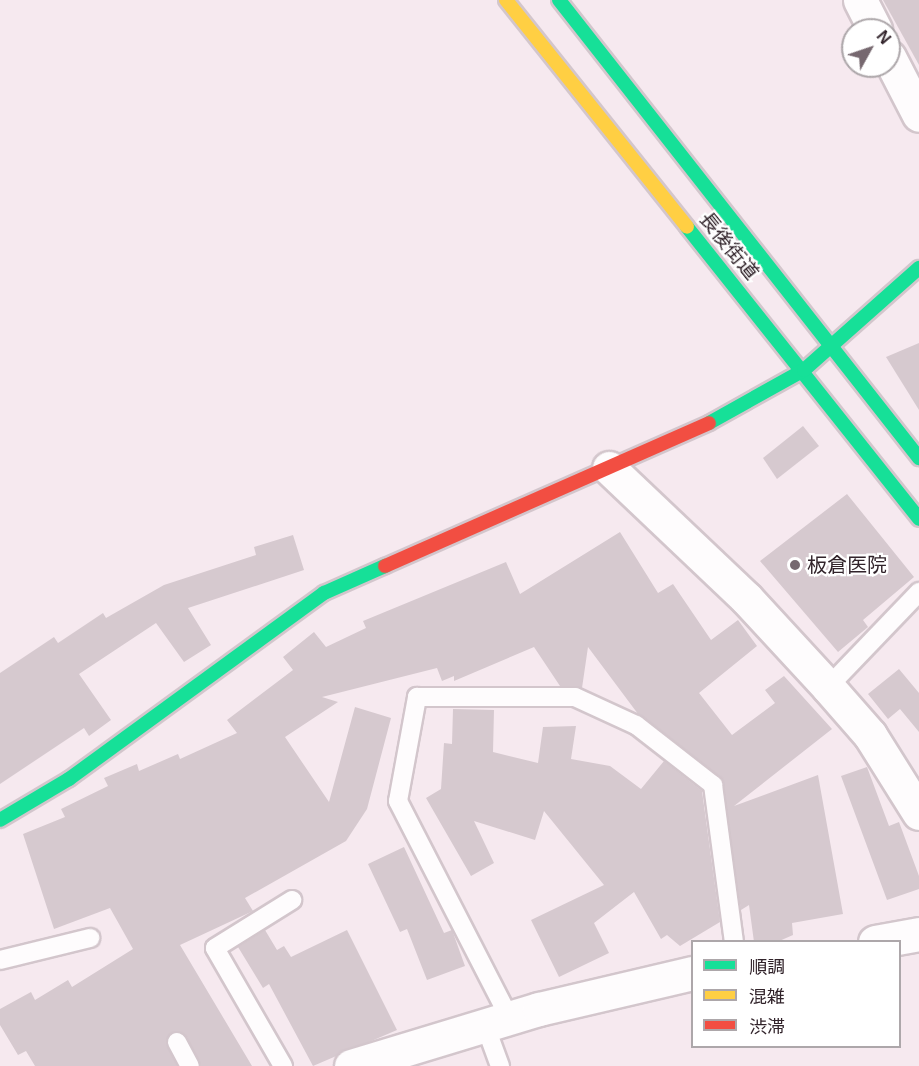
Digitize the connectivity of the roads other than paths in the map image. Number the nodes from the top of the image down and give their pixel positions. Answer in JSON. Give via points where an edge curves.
{"nodes":[{"id":1,"x":507,"y":0,"type":"edge"},
{"id":2,"x":559,"y":0,"type":"edge"},
{"id":3,"x":860,"y":0,"type":"edge"},
{"id":4,"x":869,"y":18,"type":"edge"},
{"id":5,"x":900,"y":78,"type":"edge"},
{"id":6,"x":919,"y":115,"type":"edge"},
{"id":7,"x":919,"y":268,"type":"edge"},
{"id":8,"x":830,"y":345,"type":"junction"},
{"id":9,"x":804,"y":370,"type":"junction"},
{"id":10,"x":919,"y":458,"type":"edge"},
{"id":11,"x":609,"y":468,"type":"junction"},
{"id":12,"x":919,"y":519,"type":"edge"},
{"id":13,"x":919,"y":592,"type":"edge"},
{"id":14,"x":828,"y":687,"type":"junction"},
{"id":15,"x":919,"y":813,"type":"edge"},
{"id":16,"x":0,"y":820,"type":"edge"},
{"id":17,"x":292,"y":900,"type":"dead end"},
{"id":18,"x":919,"y":933,"type":"edge"},
{"id":19,"x":90,"y":938,"type":"dead end"},
{"id":20,"x":734,"y":940,"type":"edge"},
{"id":21,"x":885,"y":940,"type":"edge"},
{"id":22,"x":0,"y":960,"type":"edge"},
{"id":23,"x":691,"y":974,"type":"edge"},
{"id":24,"x":498,"y":1022,"type":"junction"},
{"id":25,"x":177,"y":1042,"type":"dead end"},
{"id":26,"x":190,"y":1066,"type":"edge"},
{"id":27,"x":283,"y":1066,"type":"edge"},
{"id":28,"x":351,"y":1066,"type":"edge"},
{"id":29,"x":500,"y":1066,"type":"edge"}],
"edges":[{"from":1,"to":9,"type":"main road","name":"長後街道"},
{"from":2,"to":8,"type":"main road","name":"長後街道"},
{"from":3,"to":4,"type":"street"},
{"from":5,"to":6,"type":"street"},
{"from":7,"to":8,"type":"main road"},
{"from":8,"to":9,"type":"main road"},
{"from":8,"to":10,"type":"main road","name":"長後街道"},
{"from":9,"to":11,"type":"main road","via":[[742,409]]},
{"from":9,"to":12,"type":"main road","name":"長後街道"},
{"from":11,"to":14,"type":"street","via":[[746,598]]},
{"from":11,"to":16,"type":"main road","via":[[324,593],[69,779]]},
{"from":13,"to":14,"type":"lane"},
{"from":14,"to":15,"type":"street","via":[[870,735]]},
{"from":17,"to":27,"type":"lane","via":[[215,948]]},
{"from":18,"to":21,"type":"street"},
{"from":19,"to":22,"type":"lane"},
{"from":20,"to":24,"type":"lane","via":[[713,785],[644,732],[574,697],[417,697],[398,801]]},
{"from":23,"to":24,"type":"street"},
{"from":24,"to":28,"type":"street"},
{"from":24,"to":29,"type":"lane"},
{"from":25,"to":26,"type":"lane"}]}
